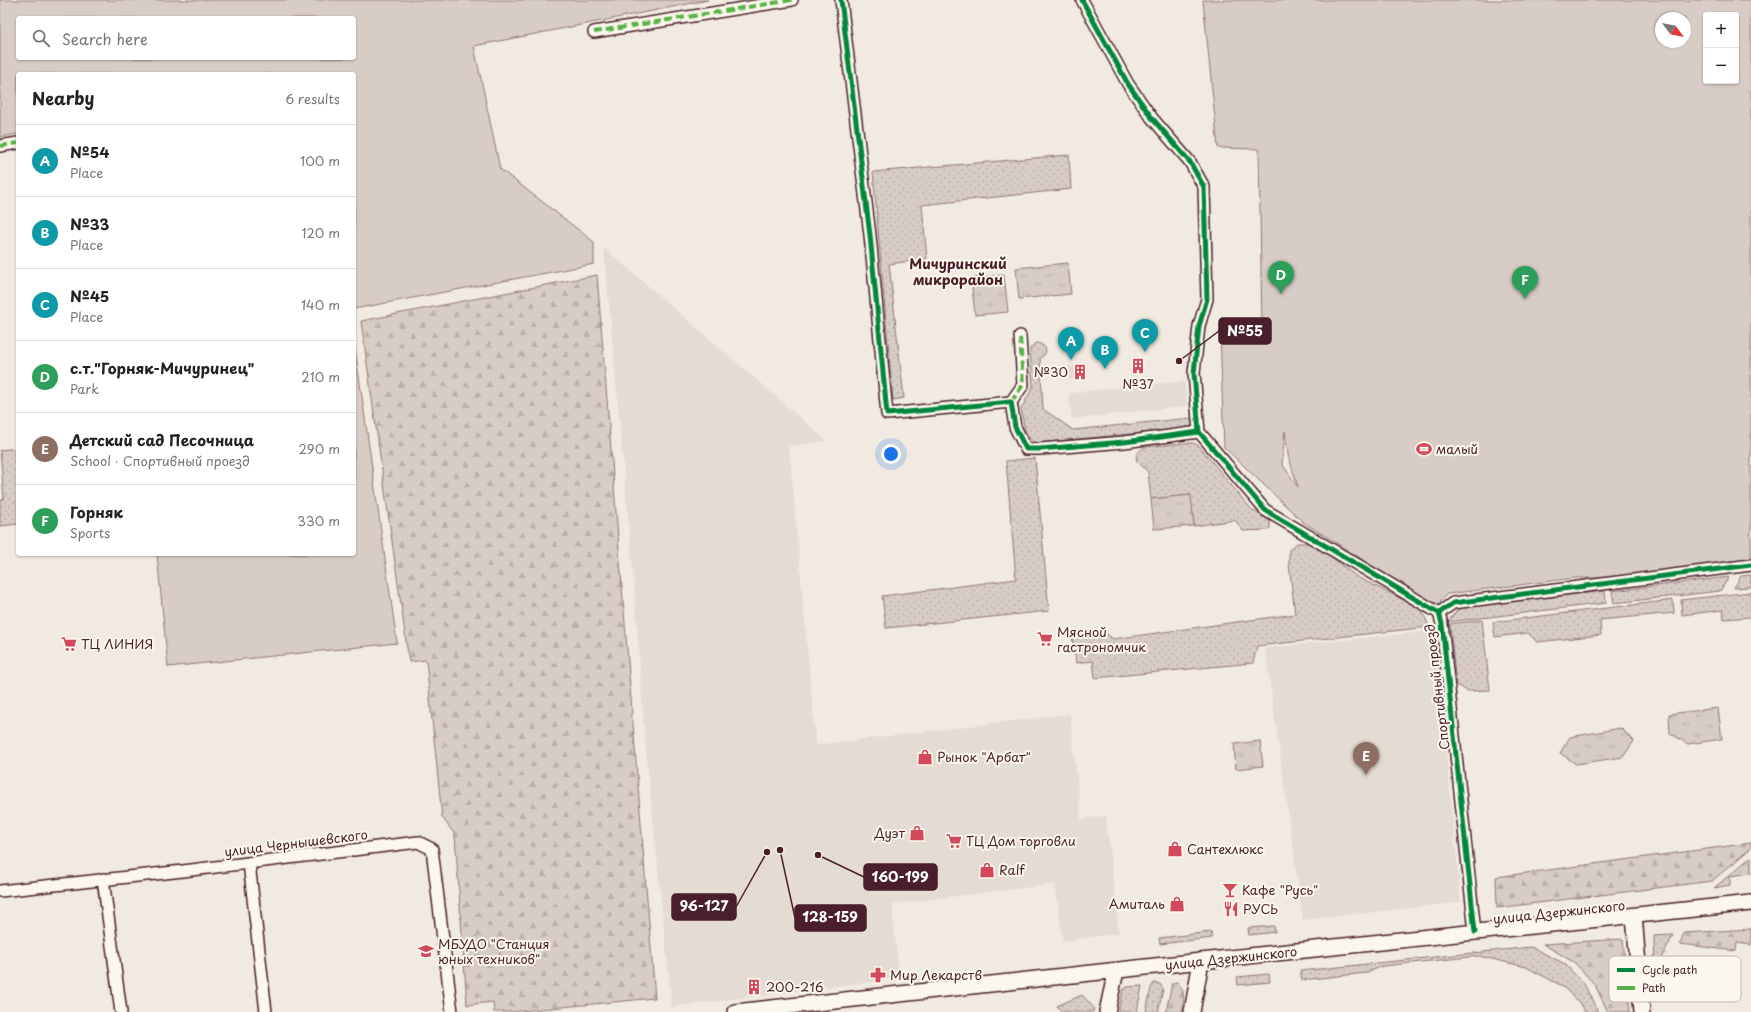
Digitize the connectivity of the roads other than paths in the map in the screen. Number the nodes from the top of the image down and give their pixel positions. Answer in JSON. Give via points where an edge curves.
{"nodes":[{"id":1,"x":792,"y":0,"type":"edge"},
{"id":2,"x":841,"y":0,"type":"edge"},
{"id":3,"x":1082,"y":0,"type":"edge"},
{"id":4,"x":594,"y":32,"type":"dead end"},
{"id":5,"x":16,"y":143,"type":"edge"},
{"id":6,"x":0,"y":146,"type":"edge"},
{"id":7,"x":1020,"y":336,"type":"dead end"},
{"id":8,"x":1011,"y":402,"type":"junction"},
{"id":9,"x":1199,"y":432,"type":"junction"},
{"id":10,"x":1751,"y":565,"type":"edge"},
{"id":11,"x":1439,"y":613,"type":"junction"},
{"id":12,"x":249,"y":863,"type":"junction"},
{"id":13,"x":103,"y":879,"type":"junction"},
{"id":14,"x":0,"y":891,"type":"edge"},
{"id":15,"x":1751,"y":903,"type":"edge"},
{"id":16,"x":1634,"y":916,"type":"junction"},
{"id":17,"x":1475,"y":932,"type":"junction"},
{"id":18,"x":1637,"y":956,"type":"edge"},
{"id":19,"x":1201,"y":961,"type":"junction"},
{"id":20,"x":1116,"y":971,"type":"junction"},
{"id":21,"x":1641,"y":1002,"type":"edge"},
{"id":22,"x":120,"y":1012,"type":"edge"},
{"id":23,"x":266,"y":1012,"type":"edge"},
{"id":24,"x":452,"y":1012,"type":"edge"},
{"id":25,"x":735,"y":1012,"type":"edge"},
{"id":26,"x":1107,"y":1012,"type":"edge"},
{"id":27,"x":1192,"y":1012,"type":"edge"},
{"id":28,"x":1642,"y":1012,"type":"edge"}],
"edges":[{"from":1,"to":4,"type":"street"},
{"from":2,"to":8,"type":"street","via":[[870,235],[887,414]]},
{"from":3,"to":9,"type":"street","via":[[1128,84],[1152,118],[1190,162],[1204,187],[1207,299],[1199,326],[1194,374]]},
{"from":5,"to":6,"type":"street"},
{"from":7,"to":8,"type":"street","via":[[1022,385]]},
{"from":8,"to":9,"type":"street","via":[[1015,427],[1026,449],[1124,442]]},
{"from":9,"to":11,"type":"street","via":[[1265,510]]},
{"from":10,"to":11,"type":"street","name":"Спортивный проезд","via":[[1453,603]]},
{"from":11,"to":17,"type":"street","name":"Спортивный проезд"},
{"from":12,"to":13,"type":"street","name":"улица Чернышевского"},
{"from":12,"to":23,"type":"street"},
{"from":12,"to":24,"type":"street","name":"улица Чернышевского","via":[[418,842],[432,849]]},
{"from":13,"to":14,"type":"street","name":"улица Чернышевского"},
{"from":13,"to":22,"type":"street"},
{"from":15,"to":16,"type":"main road","name":"улица Дзержинского"},
{"from":16,"to":17,"type":"main road","name":"улица Дзержинского"},
{"from":16,"to":18,"type":"main road"},
{"from":17,"to":19,"type":"main road","name":"улица Дзержинского"},
{"from":19,"to":20,"type":"main road","name":"улица Дзержинского"},
{"from":19,"to":27,"type":"main road"},
{"from":20,"to":25,"type":"main road","name":"улица Дзержинского"},
{"from":20,"to":26,"type":"main road"},
{"from":21,"to":28,"type":"main road"}]}
